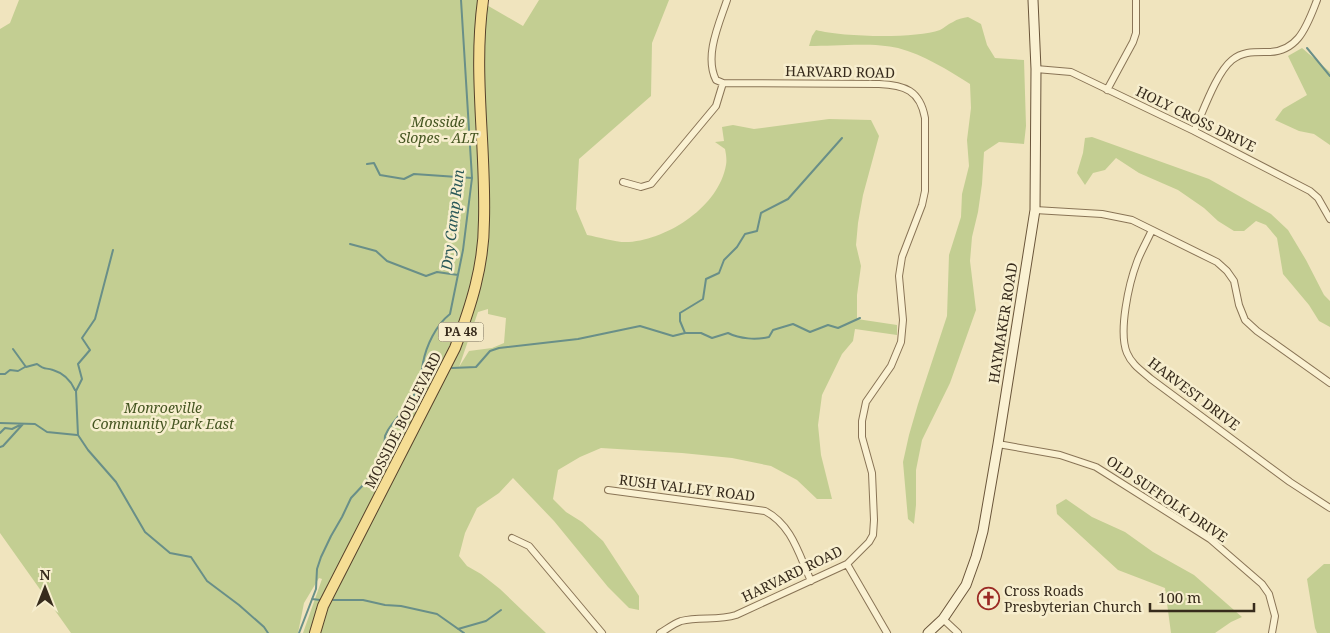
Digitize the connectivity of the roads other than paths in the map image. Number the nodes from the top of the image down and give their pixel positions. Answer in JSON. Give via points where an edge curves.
{"nodes":[{"id":1,"x":483,"y":0,"type":"edge"},
{"id":2,"x":727,"y":0,"type":"edge"},
{"id":3,"x":1033,"y":0,"type":"edge"},
{"id":4,"x":1136,"y":0,"type":"edge"},
{"id":5,"x":1317,"y":0,"type":"edge"},
{"id":6,"x":1036,"y":69,"type":"junction"},
{"id":7,"x":723,"y":83,"type":"junction"},
{"id":8,"x":1107,"y":90,"type":"junction"},
{"id":9,"x":1194,"y":131,"type":"junction"},
{"id":10,"x":623,"y":182,"type":"dead end"},
{"id":11,"x":1035,"y":210,"type":"junction"},
{"id":12,"x":1330,"y":219,"type":"edge"},
{"id":13,"x":1152,"y":230,"type":"junction"},
{"id":14,"x":1330,"y":383,"type":"edge"},
{"id":15,"x":998,"y":444,"type":"junction"},
{"id":16,"x":608,"y":490,"type":"dead end"},
{"id":17,"x":1330,"y":508,"type":"edge"},
{"id":18,"x":512,"y":538,"type":"dead end"},
{"id":19,"x":847,"y":564,"type":"junction"},
{"id":20,"x":811,"y":581,"type":"junction"},
{"id":21,"x":943,"y":619,"type":"junction"},
{"id":22,"x":315,"y":633,"type":"edge"},
{"id":23,"x":602,"y":633,"type":"edge"},
{"id":24,"x":660,"y":633,"type":"edge"},
{"id":25,"x":886,"y":633,"type":"edge"},
{"id":26,"x":928,"y":633,"type":"edge"},
{"id":27,"x":958,"y":633,"type":"edge"},
{"id":28,"x":1272,"y":633,"type":"edge"}],
"edges":[{"from":1,"to":22,"type":"main road","name":"MOSSIDE BOULEVARD","number":"PA 48","via":[[479,54],[484,220],[471,307],[455,348],[323,606]]},
{"from":2,"to":7,"type":"street","via":[[711,61],[716,80]]},
{"from":3,"to":6,"type":"main road","name":"HAYMAKER ROAD"},
{"from":4,"to":8,"type":"street","via":[[1136,33]]},
{"from":5,"to":9,"type":"street","via":[[1303,34],[1293,43],[1271,53],[1242,53],[1226,65]]},
{"from":6,"to":8,"type":"street","name":"HOLY CROSS DRIVE","via":[[1072,72]]},
{"from":6,"to":11,"type":"main road","name":"HAYMAKER ROAD"},
{"from":7,"to":10,"type":"street","via":[[716,106],[651,184],[641,187]]},
{"from":7,"to":19,"type":"street","name":"HARVARD ROAD","via":[[899,85],[914,94],[924,110],[925,191],[902,258],[901,342],[892,366],[866,402],[862,421],[862,437],[872,472],[873,534]]},
{"from":8,"to":9,"type":"street","name":"HOLY CROSS DRIVE"},
{"from":9,"to":12,"type":"street","name":"HOLY CROSS DRIVE","via":[[1310,191]]},
{"from":11,"to":13,"type":"street","via":[[1118,216]]},
{"from":11,"to":15,"type":"main road","name":"HAYMAKER ROAD"},
{"from":13,"to":14,"type":"street","via":[[1217,262],[1234,281],[1245,320]]},
{"from":13,"to":17,"type":"street","name":"HARVEST DRIVE","via":[[1135,266],[1127,302],[1123,333],[1126,352],[1133,364],[1290,482]]},
{"from":15,"to":21,"type":"main road","name":"HAYMAKER ROAD","via":[[976,557],[966,585]]},
{"from":15,"to":28,"type":"street","name":"OLD SUFFOLK DRIVE","via":[[1060,455],[1096,467],[1210,539],[1262,584],[1269,594],[1275,616]]},
{"from":16,"to":20,"type":"street","name":"RUSH VALLEY ROAD","via":[[765,511],[790,532]]},
{"from":18,"to":23,"type":"street","via":[[529,546]]},
{"from":19,"to":20,"type":"street","name":"HARVARD ROAD"},
{"from":19,"to":25,"type":"street"},
{"from":20,"to":24,"type":"street","name":"HARVARD ROAD","via":[[736,615],[681,621]]},
{"from":21,"to":26,"type":"main road","name":"HAYMAKER ROAD"},
{"from":21,"to":27,"type":"street"}]}
